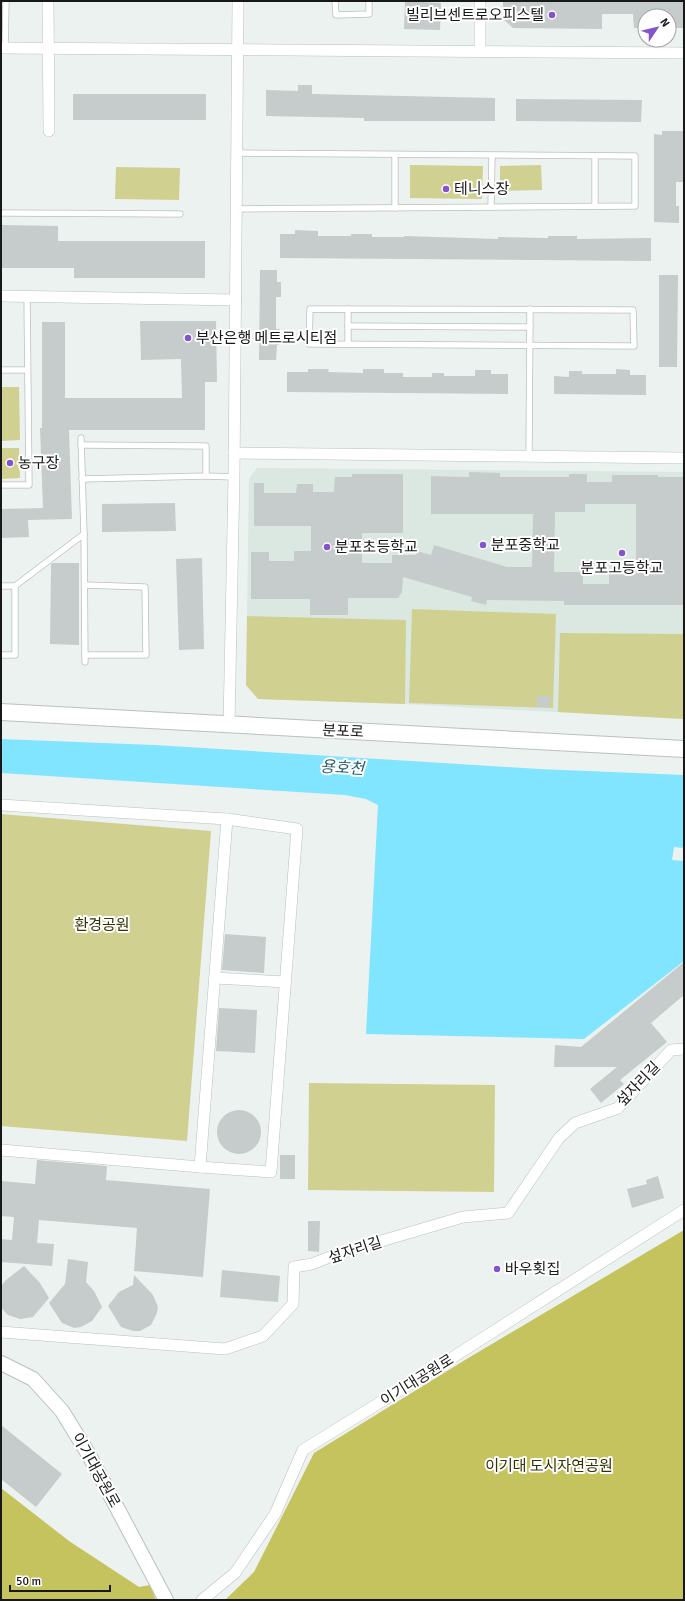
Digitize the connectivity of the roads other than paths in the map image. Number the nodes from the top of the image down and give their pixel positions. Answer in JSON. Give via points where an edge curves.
{"nodes":[{"id":1,"x":6,"y":1,"type":"edge"},
{"id":2,"x":48,"y":1,"type":"edge"},
{"id":3,"x":238,"y":1,"type":"edge"},
{"id":4,"x":335,"y":1,"type":"edge"},
{"id":5,"x":369,"y":1,"type":"edge"},
{"id":6,"x":480,"y":1,"type":"edge"},
{"id":7,"x":3,"y":48,"type":"edge"},
{"id":8,"x":49,"y":48,"type":"junction"},
{"id":9,"x":237,"y":50,"type":"junction"},
{"id":10,"x":480,"y":52,"type":"junction"},
{"id":11,"x":684,"y":53,"type":"edge"},
{"id":12,"x":49,"y":131,"type":"dead end"},
{"id":13,"x":237,"y":153,"type":"junction"},
{"id":14,"x":395,"y":155,"type":"junction"},
{"id":15,"x":492,"y":156,"type":"junction"},
{"id":16,"x":595,"y":156,"type":"junction"},
{"id":17,"x":595,"y":206,"type":"junction"},
{"id":18,"x":492,"y":207,"type":"junction"},
{"id":19,"x":395,"y":208,"type":"junction"},
{"id":20,"x":236,"y":209,"type":"junction"},
{"id":21,"x":1,"y":213,"type":"edge"},
{"id":22,"x":180,"y":214,"type":"dead end"},
{"id":23,"x":1,"y":296,"type":"edge"},
{"id":24,"x":27,"y":296,"type":"junction"},
{"id":25,"x":236,"y":300,"type":"junction"},
{"id":26,"x":348,"y":309,"type":"junction"},
{"id":27,"x":530,"y":309,"type":"junction"},
{"id":28,"x":348,"y":326,"type":"junction"},
{"id":29,"x":530,"y":327,"type":"junction"},
{"id":30,"x":348,"y":344,"type":"junction"},
{"id":31,"x":530,"y":345,"type":"junction"},
{"id":32,"x":1,"y":370,"type":"edge"},
{"id":33,"x":27,"y":370,"type":"junction"},
{"id":34,"x":81,"y":438,"type":"dead end"},
{"id":35,"x":81,"y":445,"type":"junction"},
{"id":36,"x":234,"y":453,"type":"junction"},
{"id":37,"x":529,"y":456,"type":"junction"},
{"id":38,"x":684,"y":458,"type":"edge"},
{"id":39,"x":206,"y":476,"type":"junction"},
{"id":40,"x":234,"y":476,"type":"junction"},
{"id":41,"x":82,"y":479,"type":"junction"},
{"id":42,"x":1,"y":485,"type":"edge"},
{"id":43,"x":84,"y":534,"type":"junction"},
{"id":44,"x":85,"y":585,"type":"junction"},
{"id":45,"x":1,"y":586,"type":"edge"},
{"id":46,"x":15,"y":586,"type":"junction"},
{"id":47,"x":1,"y":655,"type":"edge"},
{"id":48,"x":85,"y":655,"type":"junction"},
{"id":49,"x":85,"y":662,"type":"dead end"},
{"id":50,"x":1,"y":712,"type":"edge"},
{"id":51,"x":230,"y":724,"type":"junction"},
{"id":52,"x":684,"y":750,"type":"edge"},
{"id":53,"x":1,"y":805,"type":"edge"},
{"id":54,"x":227,"y":819,"type":"junction"},
{"id":55,"x":215,"y":978,"type":"junction"},
{"id":56,"x":285,"y":982,"type":"junction"},
{"id":57,"x":684,"y":1049,"type":"edge"},
{"id":58,"x":1,"y":1150,"type":"edge"},
{"id":59,"x":200,"y":1167,"type":"junction"},
{"id":60,"x":684,"y":1210,"type":"edge"},
{"id":61,"x":1,"y":1332,"type":"edge"},
{"id":62,"x":1,"y":1363,"type":"edge"},
{"id":63,"x":166,"y":1600,"type":"edge"},
{"id":64,"x":202,"y":1600,"type":"edge"}],
"edges":[{"from":1,"to":7,"type":"lane"},
{"from":2,"to":8,"type":"street"},
{"from":3,"to":9,"type":"street"},
{"from":4,"to":5,"type":"lane","via":[[336,15],[369,14]]},
{"from":6,"to":10,"type":"street"},
{"from":7,"to":8,"type":"street"},
{"from":8,"to":9,"type":"street"},
{"from":8,"to":12,"type":"street"},
{"from":9,"to":10,"type":"street"},
{"from":9,"to":13,"type":"street"},
{"from":10,"to":11,"type":"street"},
{"from":13,"to":14,"type":"lane"},
{"from":13,"to":20,"type":"street"},
{"from":14,"to":15,"type":"lane"},
{"from":14,"to":19,"type":"lane"},
{"from":15,"to":16,"type":"lane"},
{"from":15,"to":18,"type":"lane"},
{"from":16,"to":17,"type":"lane"},
{"from":16,"to":17,"type":"lane","via":[[635,156],[635,206]]},
{"from":17,"to":18,"type":"lane"},
{"from":18,"to":19,"type":"lane"},
{"from":19,"to":20,"type":"lane"},
{"from":20,"to":25,"type":"street"},
{"from":21,"to":22,"type":"lane"},
{"from":23,"to":24,"type":"street"},
{"from":24,"to":25,"type":"street"},
{"from":24,"to":33,"type":"lane"},
{"from":25,"to":36,"type":"street"},
{"from":26,"to":27,"type":"lane"},
{"from":26,"to":28,"type":"lane"},
{"from":26,"to":30,"type":"lane","via":[[310,309],[310,344]]},
{"from":27,"to":29,"type":"lane"},
{"from":27,"to":31,"type":"lane","via":[[633,310],[634,346]]},
{"from":28,"to":29,"type":"lane"},
{"from":28,"to":30,"type":"lane"},
{"from":29,"to":31,"type":"lane"},
{"from":30,"to":31,"type":"lane"},
{"from":31,"to":37,"type":"lane"},
{"from":32,"to":33,"type":"lane"},
{"from":33,"to":42,"type":"lane","via":[[29,485]]},
{"from":34,"to":35,"type":"lane"},
{"from":35,"to":39,"type":"lane","via":[[206,446]]},
{"from":35,"to":41,"type":"lane"},
{"from":36,"to":37,"type":"street"},
{"from":36,"to":40,"type":"street"},
{"from":37,"to":38,"type":"street"},
{"from":39,"to":40,"type":"lane"},
{"from":39,"to":41,"type":"lane"},
{"from":40,"to":51,"type":"street"},
{"from":41,"to":43,"type":"lane"},
{"from":43,"to":44,"type":"lane"},
{"from":43,"to":46,"type":"lane"},
{"from":44,"to":48,"type":"lane"},
{"from":44,"to":48,"type":"lane","via":[[145,587],[146,655]]},
{"from":45,"to":46,"type":"lane"},
{"from":46,"to":47,"type":"lane","via":[[15,655]]},
{"from":48,"to":49,"type":"lane"},
{"from":50,"to":51,"type":"main road","name":"분포로"},
{"from":51,"to":52,"type":"main road","name":"분포로"},
{"from":53,"to":54,"type":"street"},
{"from":54,"to":55,"type":"street"},
{"from":54,"to":56,"type":"street","via":[[297,829]]},
{"from":55,"to":56,"type":"street"},
{"from":55,"to":59,"type":"street"},
{"from":56,"to":59,"type":"street","via":[[271,1172]]},
{"from":57,"to":61,"type":"street","name":"섶자리길","via":[[671,1050],[618,1108],[575,1123],[559,1138],[508,1213],[463,1217],[337,1254],[312,1264],[294,1267],[293,1304],[263,1336],[225,1349]]},
{"from":58,"to":59,"type":"street"},
{"from":60,"to":64,"type":"street","name":"이기대공원로","via":[[447,1362],[303,1450],[275,1514],[235,1573]]},
{"from":62,"to":63,"type":"street","name":"이기대공원로","via":[[33,1379],[62,1411],[89,1455]]}]}
